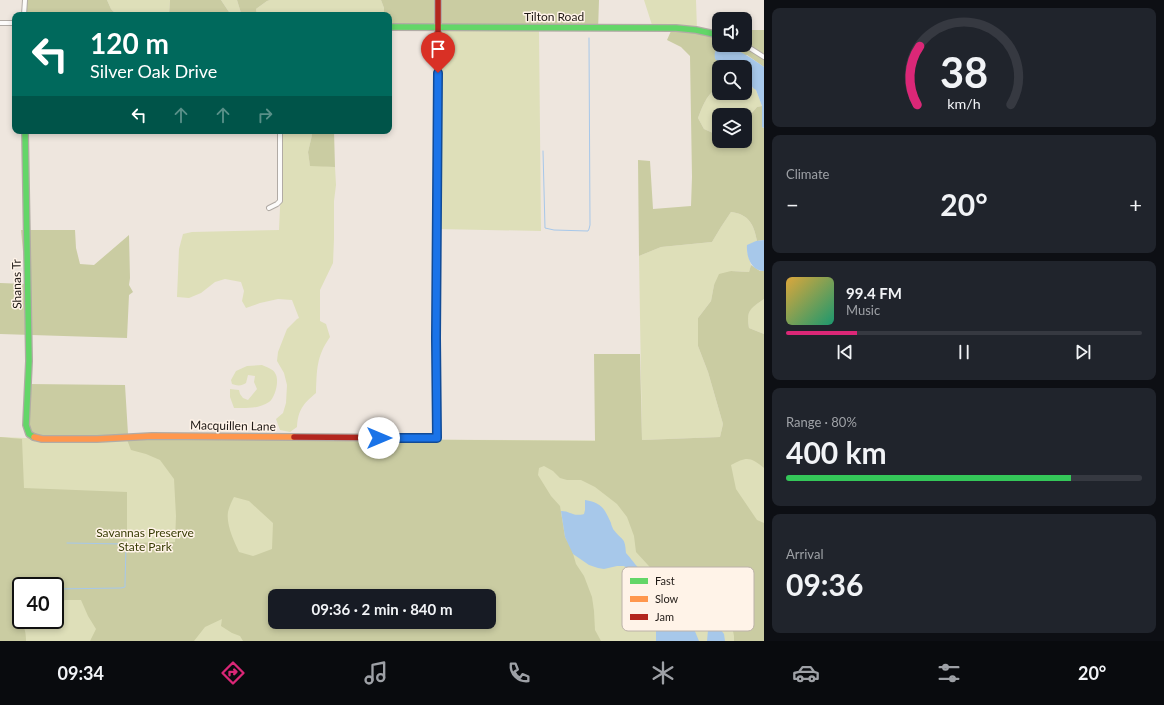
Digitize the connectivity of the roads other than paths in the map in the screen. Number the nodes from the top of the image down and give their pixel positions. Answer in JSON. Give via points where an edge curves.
{"nodes":[{"id":1,"x":25,"y":0,"type":"edge"},
{"id":2,"x":438,"y":0,"type":"edge"},
{"id":3,"x":24,"y":12,"type":"edge"},
{"id":4,"x":0,"y":23,"type":"edge"},
{"id":5,"x":12,"y":23,"type":"edge"},
{"id":6,"x":392,"y":27,"type":"edge"},
{"id":7,"x":438,"y":27,"type":"junction"},
{"id":8,"x":712,"y":33,"type":"edge"},
{"id":9,"x":752,"y":49,"type":"edge"},
{"id":10,"x":764,"y":57,"type":"edge"},
{"id":11,"x":25,"y":134,"type":"edge"},
{"id":12,"x":280,"y":134,"type":"edge"},
{"id":13,"x":270,"y":208,"type":"dead end"},
{"id":14,"x":30,"y":436,"type":"joint"}],
"edges":[{"from":1,"to":3,"type":"street"},
{"from":2,"to":7,"type":"street"},
{"from":4,"to":5,"type":"street"},
{"from":6,"to":7,"type":"street","name":"Tilton Road"},
{"from":7,"to":8,"type":"street","name":"Tilton Road","via":[[676,28]]},
{"from":7,"to":14,"type":"street","name":"Macquillen Lane","via":[[437,438],[152,436],[35,439]]},
{"from":9,"to":10,"type":"street"},
{"from":11,"to":14,"type":"street","name":"Shanas Tr","via":[[29,361],[26,425]]},
{"from":12,"to":13,"type":"street","via":[[280,201]]}]}
